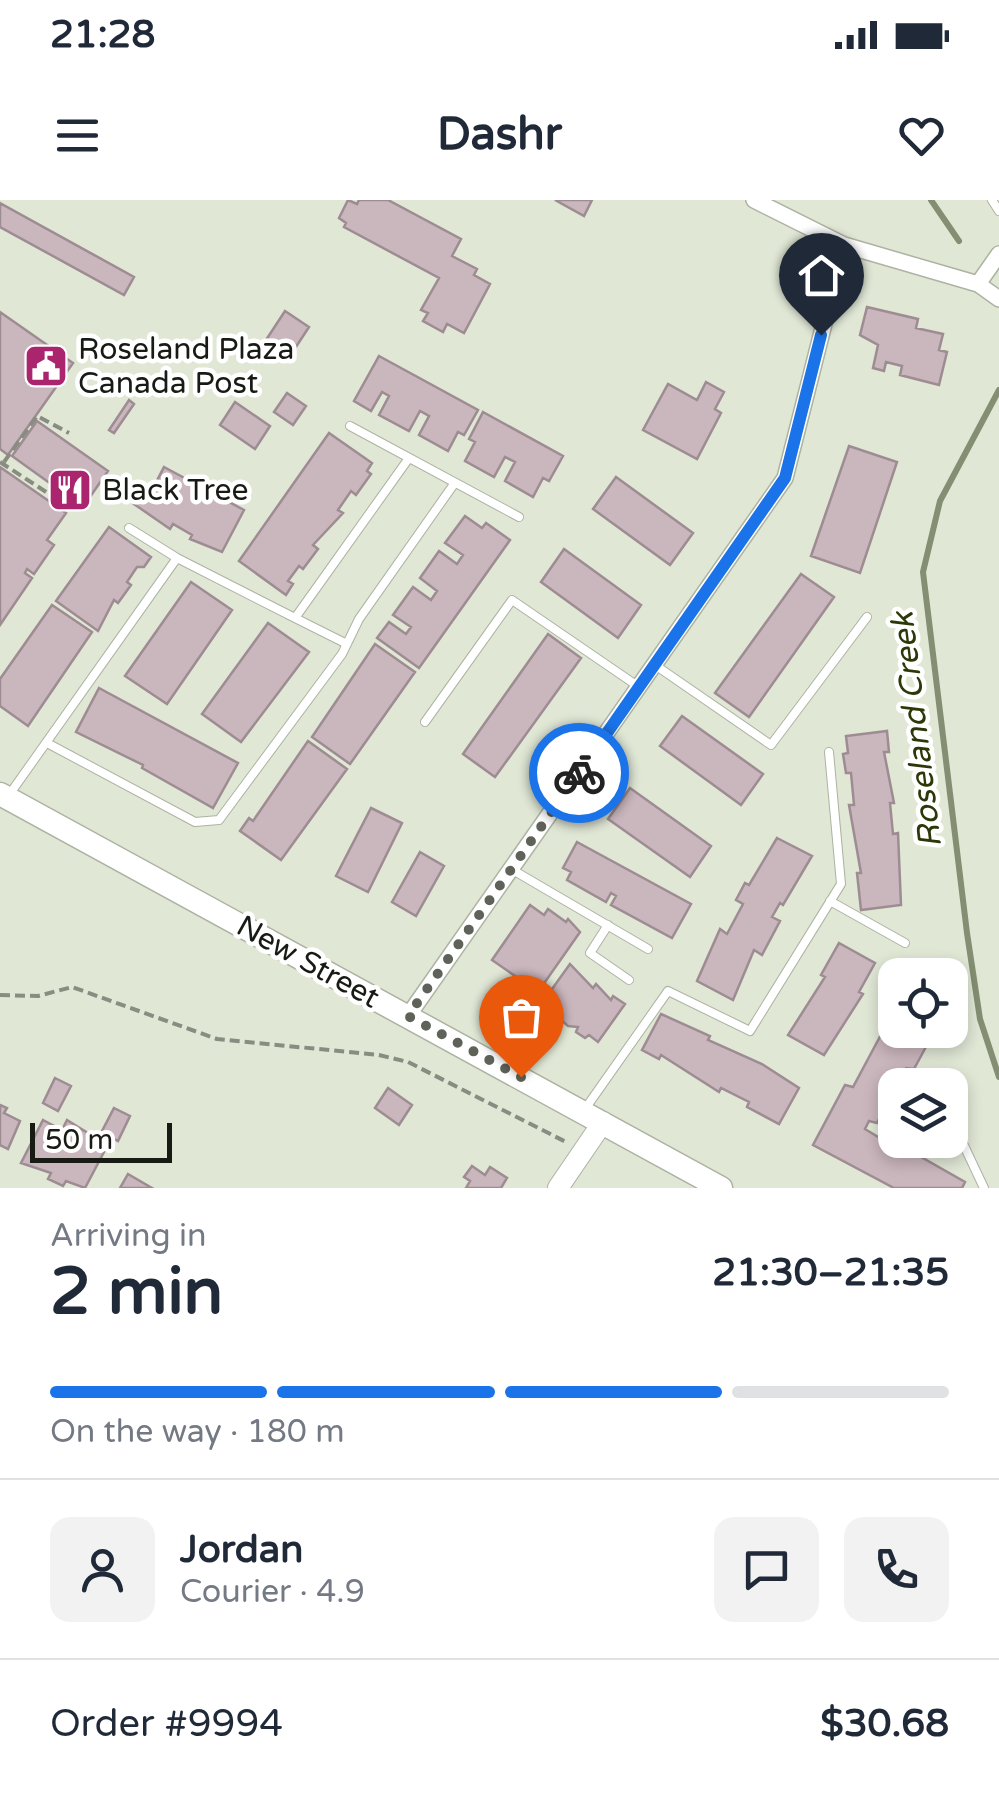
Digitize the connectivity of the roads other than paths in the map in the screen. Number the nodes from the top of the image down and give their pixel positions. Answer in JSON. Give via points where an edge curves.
{"nodes":[{"id":1,"x":754,"y":200,"type":"edge"},
{"id":2,"x":992,"y":200,"type":"edge"},
{"id":3,"x":999,"y":211,"type":"edge"},
{"id":4,"x":844,"y":245,"type":"junction"},
{"id":5,"x":999,"y":254,"type":"edge"},
{"id":6,"x":978,"y":284,"type":"junction"},
{"id":7,"x":999,"y":300,"type":"edge"},
{"id":8,"x":350,"y":426,"type":"dead end"},
{"id":9,"x":409,"y":458,"type":"junction"},
{"id":10,"x":454,"y":484,"type":"junction"},
{"id":11,"x":519,"y":517,"type":"dead end"},
{"id":12,"x":130,"y":528,"type":"dead end"},
{"id":13,"x":177,"y":558,"type":"junction"},
{"id":14,"x":868,"y":617,"type":"dead end"},
{"id":15,"x":296,"y":618,"type":"junction"},
{"id":16,"x":347,"y":644,"type":"junction"},
{"id":17,"x":655,"y":665,"type":"junction"},
{"id":18,"x":639,"y":687,"type":"junction"},
{"id":19,"x":426,"y":722,"type":"dead end"},
{"id":20,"x":47,"y":743,"type":"junction"},
{"id":21,"x":829,"y":752,"type":"dead end"},
{"id":22,"x":4,"y":796,"type":"edge"},
{"id":23,"x":512,"y":869,"type":"junction"},
{"id":24,"x":830,"y":901,"type":"junction"},
{"id":25,"x":608,"y":926,"type":"junction"},
{"id":26,"x":905,"y":942,"type":"dead end"},
{"id":27,"x":648,"y":949,"type":"dead end"},
{"id":28,"x":629,"y":980,"type":"dead end"},
{"id":29,"x":408,"y":1016,"type":"junction"},
{"id":30,"x":593,"y":1117,"type":"junction"},
{"id":31,"x":968,"y":1154,"type":"edge"},
{"id":32,"x":558,"y":1188,"type":"edge"},
{"id":33,"x":722,"y":1188,"type":"edge"},
{"id":34,"x":984,"y":1188,"type":"edge"}],
"edges":[{"from":1,"to":4,"type":"street"},
{"from":2,"to":3,"type":"lane"},
{"from":4,"to":6,"type":"street"},
{"from":4,"to":17,"type":"street","via":[[785,478]]},
{"from":5,"to":6,"type":"street"},
{"from":6,"to":7,"type":"street"},
{"from":8,"to":9,"type":"lane"},
{"from":9,"to":10,"type":"lane"},
{"from":9,"to":15,"type":"lane"},
{"from":10,"to":11,"type":"lane"},
{"from":10,"to":16,"type":"lane"},
{"from":12,"to":13,"type":"lane"},
{"from":13,"to":15,"type":"lane"},
{"from":13,"to":20,"type":"lane"},
{"from":14,"to":17,"type":"lane","via":[[771,745]]},
{"from":15,"to":16,"type":"lane"},
{"from":16,"to":20,"type":"lane","via":[[219,820],[194,822]]},
{"from":17,"to":18,"type":"street"},
{"from":18,"to":19,"type":"lane","via":[[512,600]]},
{"from":18,"to":23,"type":"street"},
{"from":20,"to":22,"type":"lane"},
{"from":21,"to":24,"type":"lane","via":[[841,884]]},
{"from":22,"to":29,"type":"main road","name":"New Street"},
{"from":23,"to":25,"type":"lane"},
{"from":23,"to":29,"type":"street"},
{"from":24,"to":26,"type":"lane"},
{"from":24,"to":30,"type":"lane","via":[[750,1031],[668,991]]},
{"from":25,"to":27,"type":"lane"},
{"from":25,"to":28,"type":"lane","via":[[590,953]]},
{"from":29,"to":30,"type":"main road","name":"New Street"},
{"from":30,"to":32,"type":"street"},
{"from":30,"to":33,"type":"main road","name":"New Street"},
{"from":31,"to":34,"type":"lane"}]}
